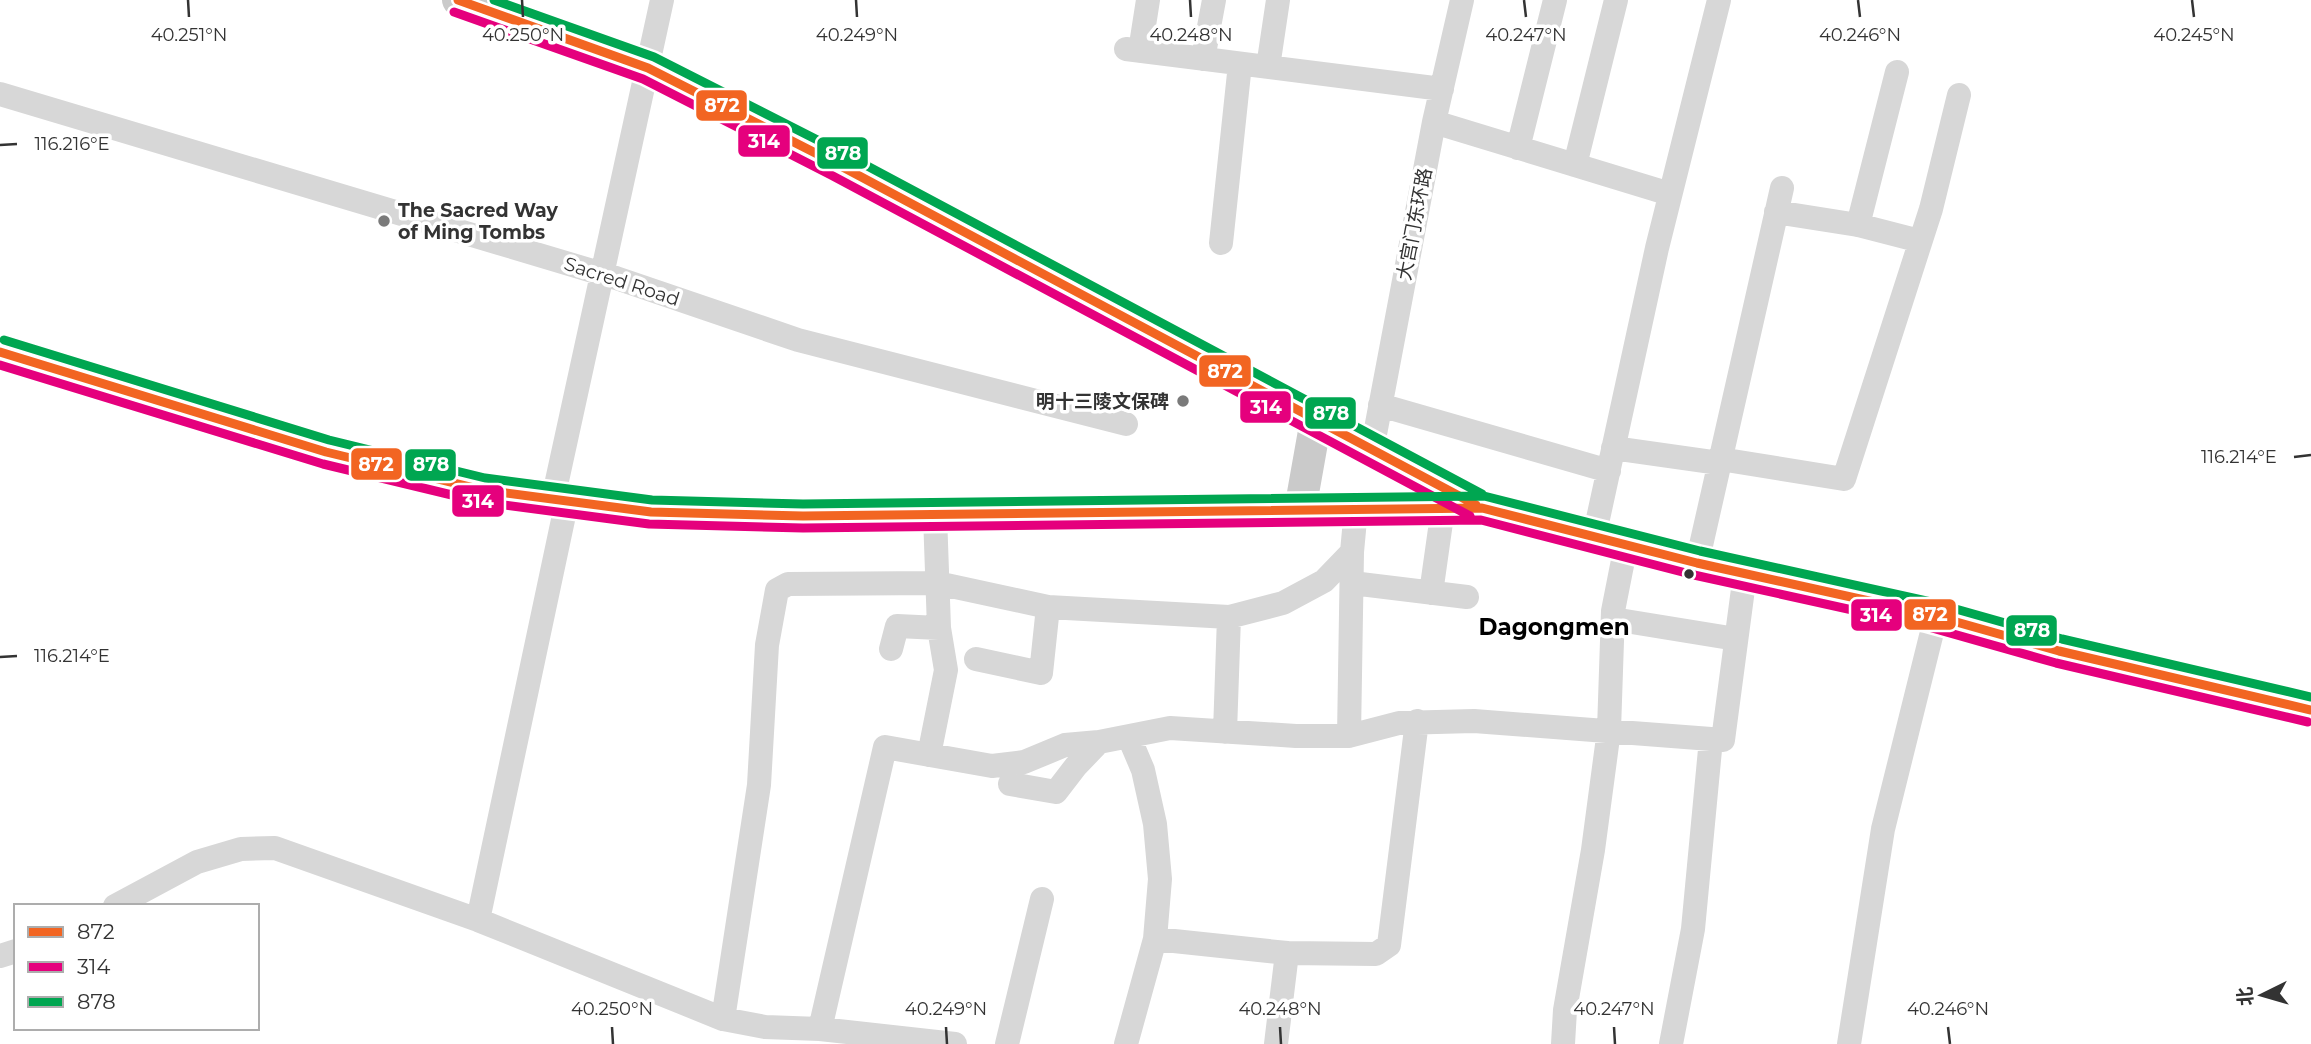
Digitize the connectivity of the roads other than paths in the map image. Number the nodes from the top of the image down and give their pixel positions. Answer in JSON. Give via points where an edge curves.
{"nodes":[{"id":1,"x":458,"y":0,"type":"edge"},
{"id":2,"x":662,"y":0,"type":"edge"},
{"id":3,"x":1148,"y":0,"type":"edge"},
{"id":4,"x":1214,"y":0,"type":"edge"},
{"id":5,"x":1278,"y":0,"type":"edge"},
{"id":6,"x":1462,"y":0,"type":"edge"},
{"id":7,"x":1555,"y":0,"type":"edge"},
{"id":8,"x":1616,"y":0,"type":"edge"},
{"id":9,"x":1719,"y":0,"type":"edge"},
{"id":10,"x":1203,"y":59,"type":"junction"},
{"id":11,"x":1240,"y":64,"type":"junction"},
{"id":12,"x":1268,"y":67,"type":"junction"},
{"id":13,"x":648,"y":68,"type":"junction"},
{"id":14,"x":1897,"y":72,"type":"dead end"},
{"id":15,"x":1442,"y":89,"type":"junction"},
{"id":16,"x":0,"y":94,"type":"edge"},
{"id":17,"x":1959,"y":95,"type":"dead end"},
{"id":18,"x":1434,"y":122,"type":"junction"},
{"id":19,"x":1518,"y":148,"type":"junction"},
{"id":20,"x":1575,"y":165,"type":"junction"},
{"id":21,"x":1670,"y":194,"type":"junction"},
{"id":22,"x":1858,"y":225,"type":"junction"},
{"id":23,"x":1920,"y":241,"type":"junction"},
{"id":24,"x":1221,"y":243,"type":"dead end"},
{"id":25,"x":602,"y":273,"type":"junction"},
{"id":26,"x":0,"y":352,"type":"edge"},
{"id":27,"x":1380,"y":405,"type":"junction"},
{"id":28,"x":1316,"y":420,"type":"junction"},
{"id":29,"x":1126,"y":424,"type":"dead end"},
{"id":30,"x":1372,"y":450,"type":"junction"},
{"id":31,"x":1611,"y":460,"type":"junction"},
{"id":32,"x":1719,"y":461,"type":"junction"},
{"id":33,"x":560,"y":500,"type":"junction"},
{"id":34,"x":1443,"y":508,"type":"junction"},
{"id":35,"x":1482,"y":508,"type":"junction"},
{"id":36,"x":1356,"y":509,"type":"junction"},
{"id":37,"x":1300,"y":510,"type":"junction"},
{"id":38,"x":935,"y":514,"type":"junction"},
{"id":39,"x":1594,"y":537,"type":"junction"},
{"id":40,"x":1626,"y":545,"type":"junction"},
{"id":41,"x":1352,"y":552,"type":"junction"},
{"id":42,"x":1697,"y":563,"type":"junction"},
{"id":43,"x":1745,"y":574,"type":"junction"},
{"id":44,"x":937,"y":583,"type":"junction"},
{"id":45,"x":1352,"y":583,"type":"junction"},
{"id":46,"x":1431,"y":593,"type":"junction"},
{"id":47,"x":1467,"y":597,"type":"dead end"},
{"id":48,"x":1048,"y":607,"type":"junction"},
{"id":49,"x":1936,"y":616,"type":"junction"},
{"id":50,"x":1228,"y":617,"type":"junction"},
{"id":51,"x":1613,"y":619,"type":"junction"},
{"id":52,"x":939,"y":628,"type":"junction"},
{"id":53,"x":1736,"y":639,"type":"junction"},
{"id":54,"x":891,"y":649,"type":"dead end"},
{"id":55,"x":976,"y":659,"type":"dead end"},
{"id":56,"x":2311,"y":710,"type":"edge"},
{"id":57,"x":1417,"y":721,"type":"junction"},
{"id":58,"x":1609,"y":730,"type":"junction"},
{"id":59,"x":1225,"y":732,"type":"junction"},
{"id":60,"x":1349,"y":736,"type":"junction"},
{"id":61,"x":1129,"y":737,"type":"junction"},
{"id":62,"x":1711,"y":739,"type":"junction"},
{"id":63,"x":1100,"y":742,"type":"junction"},
{"id":64,"x":929,"y":755,"type":"junction"},
{"id":65,"x":1010,"y":783,"type":"dead end"},
{"id":66,"x":1042,"y":899,"type":"dead end"},
{"id":67,"x":119,"y":904,"type":"edge"},
{"id":68,"x":478,"y":920,"type":"junction"},
{"id":69,"x":1155,"y":939,"type":"junction"},
{"id":70,"x":1287,"y":953,"type":"junction"},
{"id":71,"x":723,"y":1019,"type":"junction"},
{"id":72,"x":820,"y":1029,"type":"junction"},
{"id":73,"x":954,"y":1044,"type":"edge"},
{"id":74,"x":1007,"y":1044,"type":"edge"},
{"id":75,"x":1126,"y":1044,"type":"edge"},
{"id":76,"x":1276,"y":1044,"type":"edge"},
{"id":77,"x":1563,"y":1044,"type":"edge"},
{"id":78,"x":1671,"y":1044,"type":"edge"},
{"id":79,"x":1849,"y":1044,"type":"edge"}],
"edges":[{"from":1,"to":13,"type":"main road"},
{"from":2,"to":13,"type":"street"},
{"from":3,"to":10,"type":"street","via":[[1133,50]]},
{"from":4,"to":10,"type":"street"},
{"from":5,"to":12,"type":"street"},
{"from":6,"to":15,"type":"street","name":"大宫门东环路"},
{"from":7,"to":19,"type":"street"},
{"from":8,"to":20,"type":"street"},
{"from":9,"to":21,"type":"street"},
{"from":10,"to":11,"type":"street"},
{"from":11,"to":12,"type":"street"},
{"from":11,"to":24,"type":"street"},
{"from":12,"to":15,"type":"street"},
{"from":13,"to":25,"type":"street"},
{"from":13,"to":28,"type":"main road"},
{"from":14,"to":22,"type":"street"},
{"from":15,"to":18,"type":"street","name":"大宫门东环路"},
{"from":16,"to":25,"type":"street","name":"Sacred Road"},
{"from":17,"to":23,"type":"street"},
{"from":18,"to":19,"type":"street"},
{"from":18,"to":27,"type":"street","name":"大宫门东环路"},
{"from":19,"to":20,"type":"street"},
{"from":20,"to":21,"type":"street"},
{"from":21,"to":31,"type":"street"},
{"from":22,"to":23,"type":"street"},
{"from":22,"to":32,"type":"street","via":[[1779,200]]},
{"from":23,"to":32,"type":"street","via":[[1844,479]]},
{"from":25,"to":29,"type":"street","name":"Sacred Road","via":[[798,340]]},
{"from":25,"to":33,"type":"street"},
{"from":26,"to":33,"type":"main road","via":[[326,452],[483,490]]},
{"from":27,"to":30,"type":"street","name":"大宫门东环路"},
{"from":27,"to":31,"type":"street"},
{"from":28,"to":30,"type":"main road"},
{"from":28,"to":37,"type":"main road","via":[[1301,465]]},
{"from":30,"to":35,"type":"main road"},
{"from":31,"to":32,"type":"street"},
{"from":31,"to":39,"type":"street"},
{"from":32,"to":42,"type":"street"},
{"from":33,"to":38,"type":"main road","via":[[651,512]]},
{"from":33,"to":68,"type":"street"},
{"from":34,"to":35,"type":"main road"},
{"from":34,"to":36,"type":"main road"},
{"from":34,"to":46,"type":"street"},
{"from":35,"to":39,"type":"main road"},
{"from":36,"to":37,"type":"main road"},
{"from":36,"to":41,"type":"street"},
{"from":37,"to":38,"type":"main road"},
{"from":38,"to":44,"type":"street"},
{"from":39,"to":40,"type":"main road"},
{"from":40,"to":42,"type":"main road"},
{"from":40,"to":51,"type":"street"},
{"from":41,"to":45,"type":"street"},
{"from":41,"to":50,"type":"street","via":[[1324,581],[1283,603]]},
{"from":42,"to":43,"type":"main road"},
{"from":43,"to":49,"type":"main road"},
{"from":43,"to":53,"type":"street"},
{"from":44,"to":48,"type":"street"},
{"from":44,"to":52,"type":"street"},
{"from":44,"to":71,"type":"street","via":[[788,584],[777,590],[767,645],[760,785]]},
{"from":45,"to":46,"type":"street"},
{"from":45,"to":60,"type":"street"},
{"from":46,"to":47,"type":"street"},
{"from":48,"to":50,"type":"street"},
{"from":48,"to":55,"type":"street","via":[[1041,673]]},
{"from":49,"to":56,"type":"main road","via":[[2059,651]]},
{"from":49,"to":79,"type":"street","via":[[1883,830]]},
{"from":50,"to":59,"type":"street"},
{"from":51,"to":53,"type":"street"},
{"from":51,"to":58,"type":"street"},
{"from":52,"to":54,"type":"street","via":[[897,626]]},
{"from":52,"to":64,"type":"street","via":[[946,670]]},
{"from":53,"to":62,"type":"street","via":[[1723,740]]},
{"from":57,"to":58,"type":"street"},
{"from":57,"to":60,"type":"street"},
{"from":57,"to":70,"type":"street","via":[[1389,945],[1376,954]]},
{"from":58,"to":62,"type":"street"},
{"from":58,"to":77,"type":"street"},
{"from":59,"to":60,"type":"street"},
{"from":59,"to":61,"type":"street","via":[[1170,728]]},
{"from":61,"to":63,"type":"street"},
{"from":61,"to":69,"type":"street","via":[[1143,770],[1155,824],[1160,879]]},
{"from":62,"to":78,"type":"street","via":[[1693,929]]},
{"from":63,"to":64,"type":"street","via":[[1065,745],[1024,762],[992,766]]},
{"from":63,"to":65,"type":"street","via":[[1056,792]]},
{"from":64,"to":72,"type":"street","via":[[885,747]]},
{"from":66,"to":74,"type":"street"},
{"from":67,"to":68,"type":"street","via":[[197,862],[242,849],[275,848]]},
{"from":68,"to":71,"type":"street"},
{"from":69,"to":70,"type":"street"},
{"from":69,"to":75,"type":"street"},
{"from":70,"to":76,"type":"street"},
{"from":71,"to":72,"type":"street","via":[[765,1027]]},
{"from":72,"to":73,"type":"street"}]}
